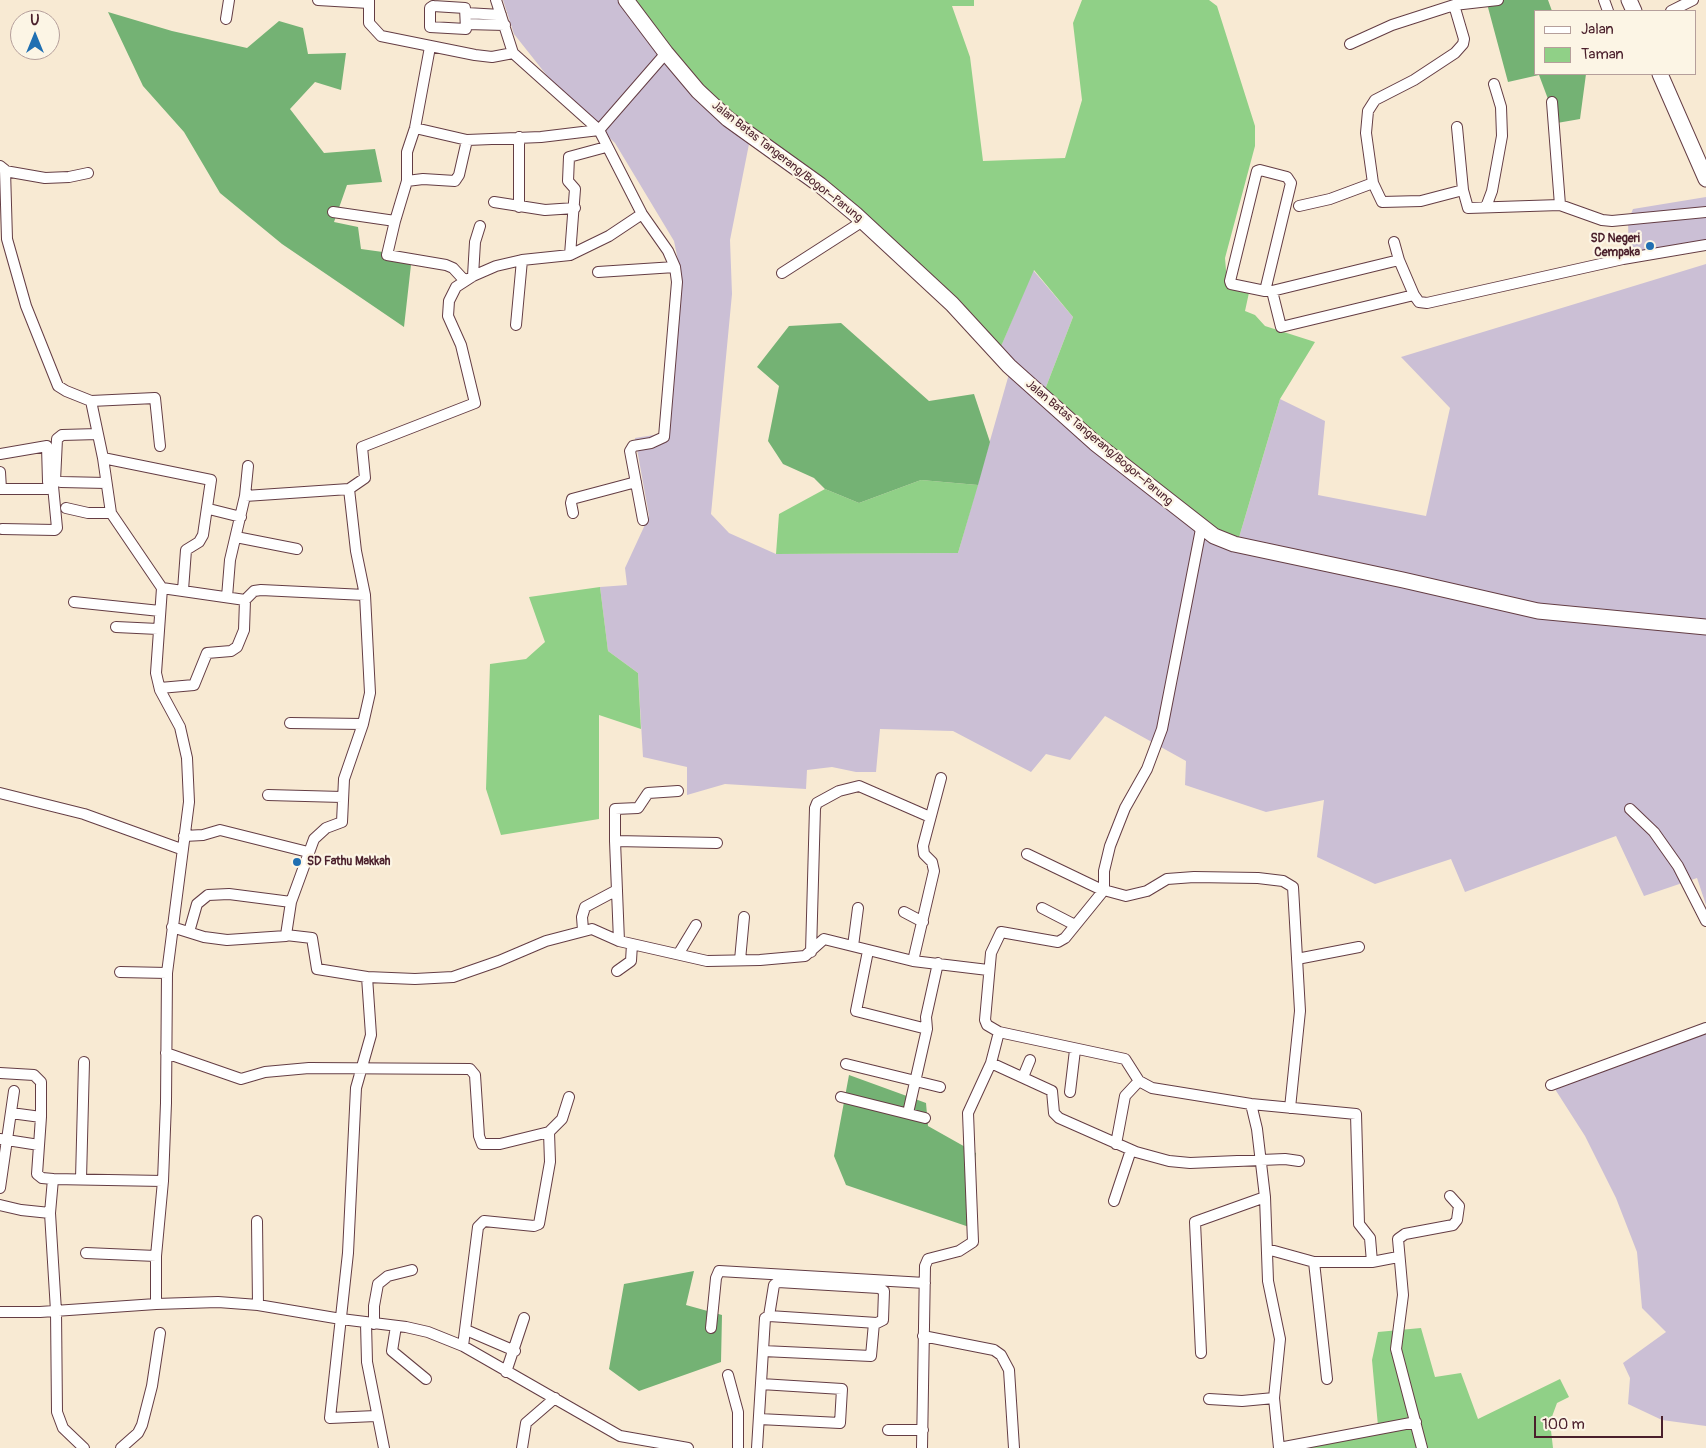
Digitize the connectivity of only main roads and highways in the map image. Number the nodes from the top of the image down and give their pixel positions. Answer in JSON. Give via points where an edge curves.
{"nodes":[{"id":1,"x":626,"y":0,"type":"edge"},
{"id":2,"x":1660,"y":75,"type":"edge"},
{"id":3,"x":1706,"y":179,"type":"edge"},
{"id":4,"x":1706,"y":626,"type":"edge"}],
"edges":[{"from":1,"to":4,"type":"main road","name":"Jalan Batas Tangerang/Bogor–Parung","via":[[698,91],[728,119],[820,185],[863,221],[952,304],[1009,366],[1095,443],[1201,529],[1234,544],[1538,611]]},
{"from":2,"to":3,"type":"main road"}]}
